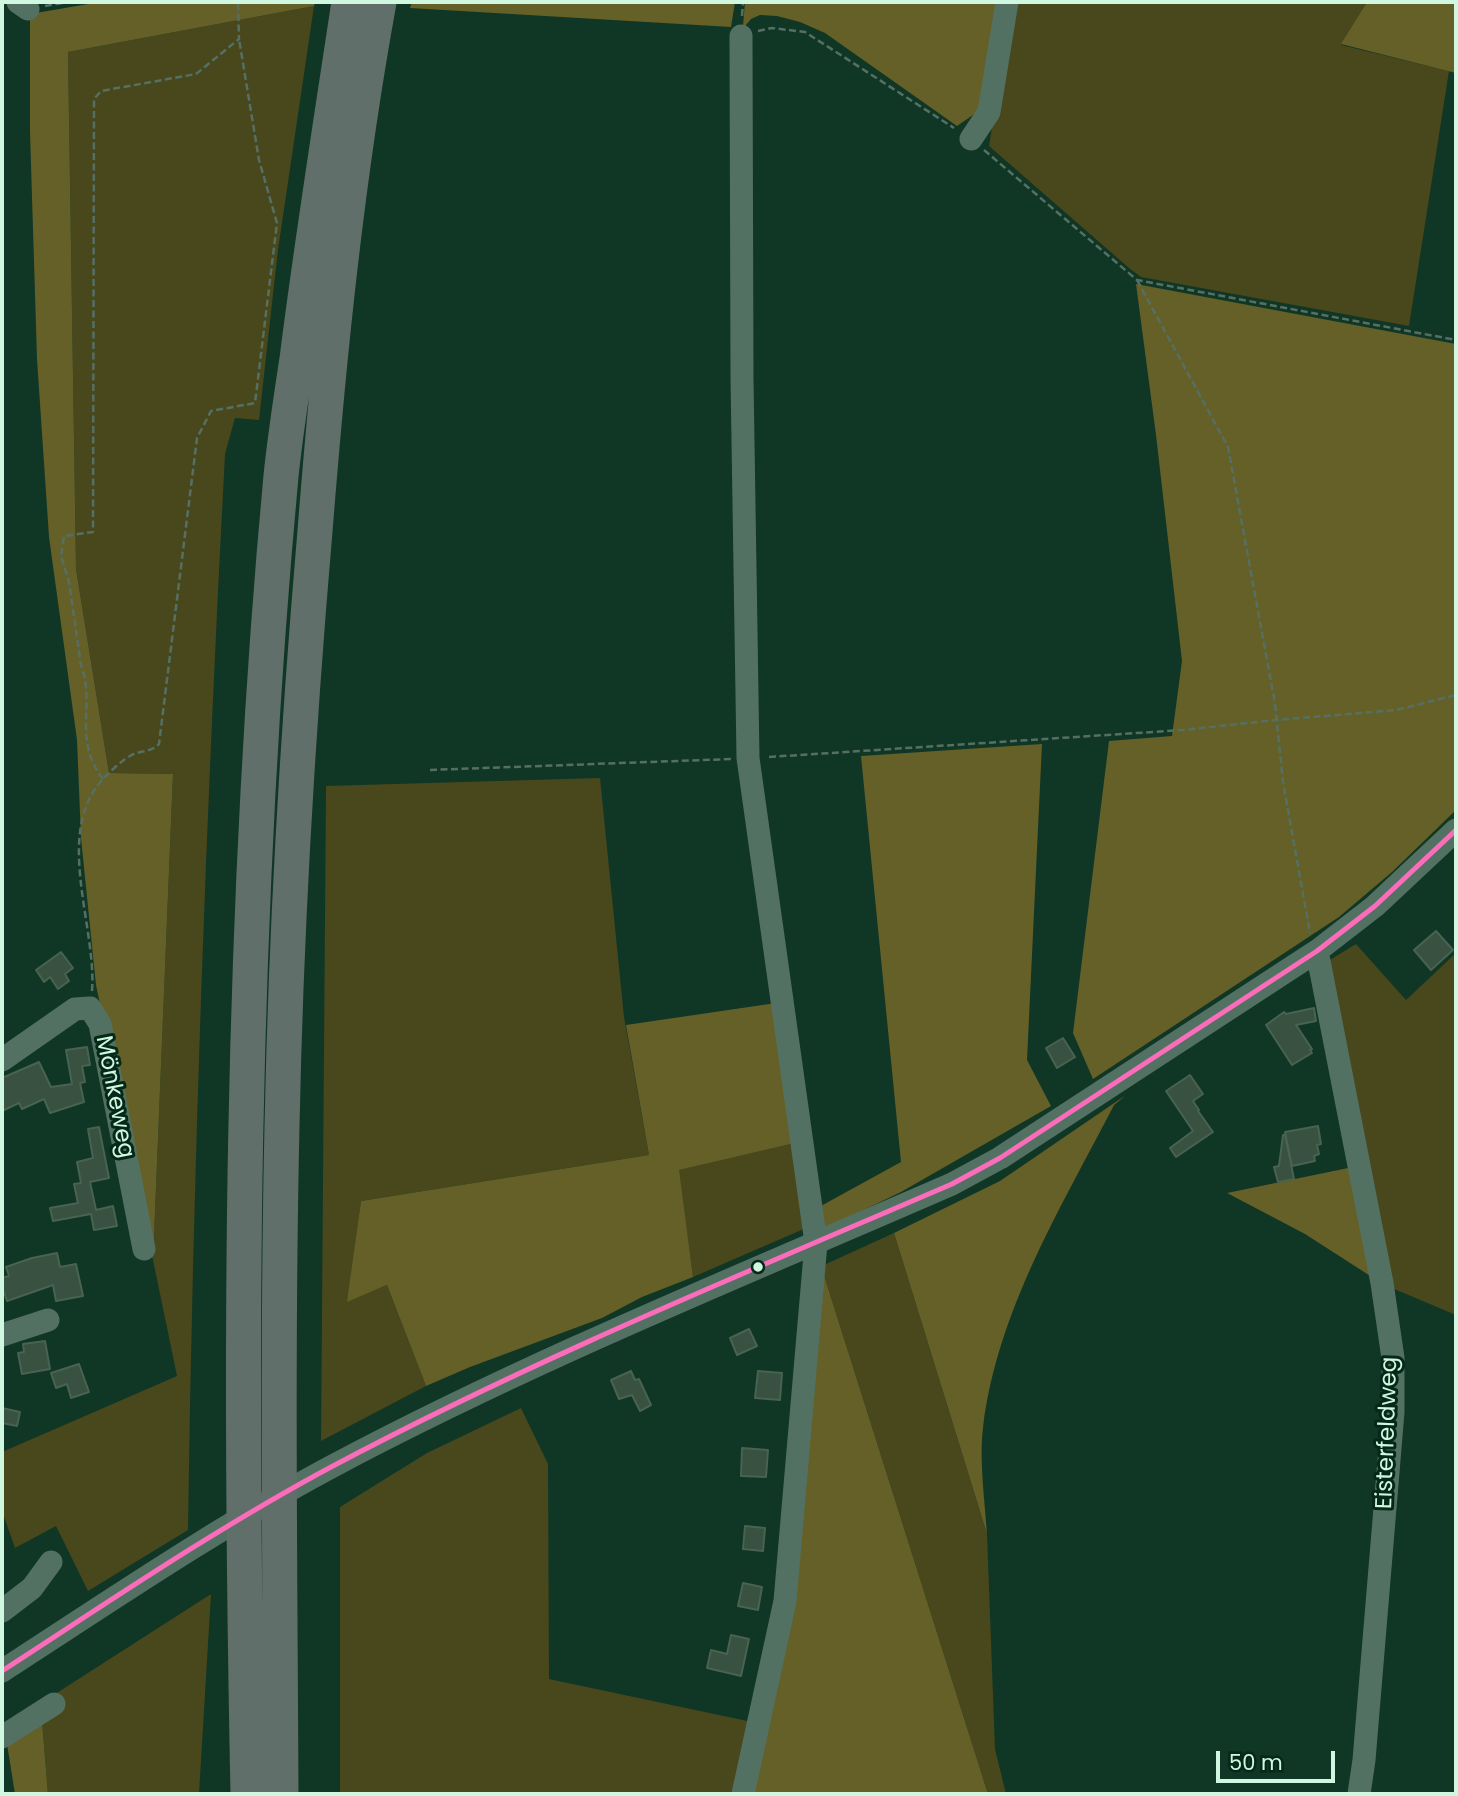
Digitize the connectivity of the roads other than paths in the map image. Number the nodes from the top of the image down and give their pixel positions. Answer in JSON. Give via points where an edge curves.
{"nodes":[{"id":1,"x":349,"y":2,"type":"edge"},
{"id":2,"x":379,"y":2,"type":"edge"},
{"id":3,"x":1007,"y":2,"type":"edge"},
{"id":4,"x":741,"y":36,"type":"road end"},
{"id":5,"x":971,"y":139,"type":"road end"},
{"id":6,"x":1456,"y":830,"type":"edge"},
{"id":7,"x":1317,"y":951,"type":"junction"},
{"id":8,"x":2,"y":1060,"type":"edge"},
{"id":9,"x":816,"y":1243,"type":"junction"},
{"id":10,"x":144,"y":1249,"type":"dead end"},
{"id":11,"x":48,"y":1320,"type":"dead end"},
{"id":12,"x":2,"y":1335,"type":"edge"},
{"id":13,"x":51,"y":1562,"type":"dead end"},
{"id":14,"x":244,"y":1609,"type":"junction"},
{"id":15,"x":2,"y":1611,"type":"edge"},
{"id":16,"x":2,"y":1671,"type":"edge"},
{"id":17,"x":54,"y":1704,"type":"dead end"},
{"id":18,"x":10,"y":1732,"type":"edge"},
{"id":19,"x":224,"y":1794,"type":"edge"},
{"id":20,"x":248,"y":1794,"type":"edge"},
{"id":21,"x":281,"y":1794,"type":"edge"},
{"id":22,"x":743,"y":1794,"type":"edge"},
{"id":23,"x":1359,"y":1794,"type":"edge"}],
"edges":[{"from":1,"to":14,"type":"highway","via":[[282,473],[257,815],[245,1147]]},
{"from":2,"to":21,"type":"highway","via":[[338,278],[295,814],[282,1123]]},
{"from":3,"to":5,"type":"street","via":[[989,112]]},
{"from":4,"to":9,"type":"street","via":[[748,758]]},
{"from":6,"to":7,"type":"street","via":[[1375,906]]},
{"from":7,"to":9,"type":"street","via":[[1000,1158]]},
{"from":7,"to":23,"type":"street","name":"Eisterfeldweg","via":[[1393,1358],[1393,1412]]},
{"from":8,"to":10,"type":"street","name":"Mönkeweg","via":[[75,1009],[90,1008],[100,1024]]},
{"from":9,"to":16,"type":"street","via":[[590,1340],[329,1468],[187,1551]]},
{"from":9,"to":22,"type":"street","via":[[785,1601]]},
{"from":11,"to":12,"type":"street"},
{"from":13,"to":15,"type":"street","via":[[32,1588]]},
{"from":14,"to":19,"type":"highway"},
{"from":14,"to":20,"type":"highway"},
{"from":17,"to":18,"type":"street"}]}
